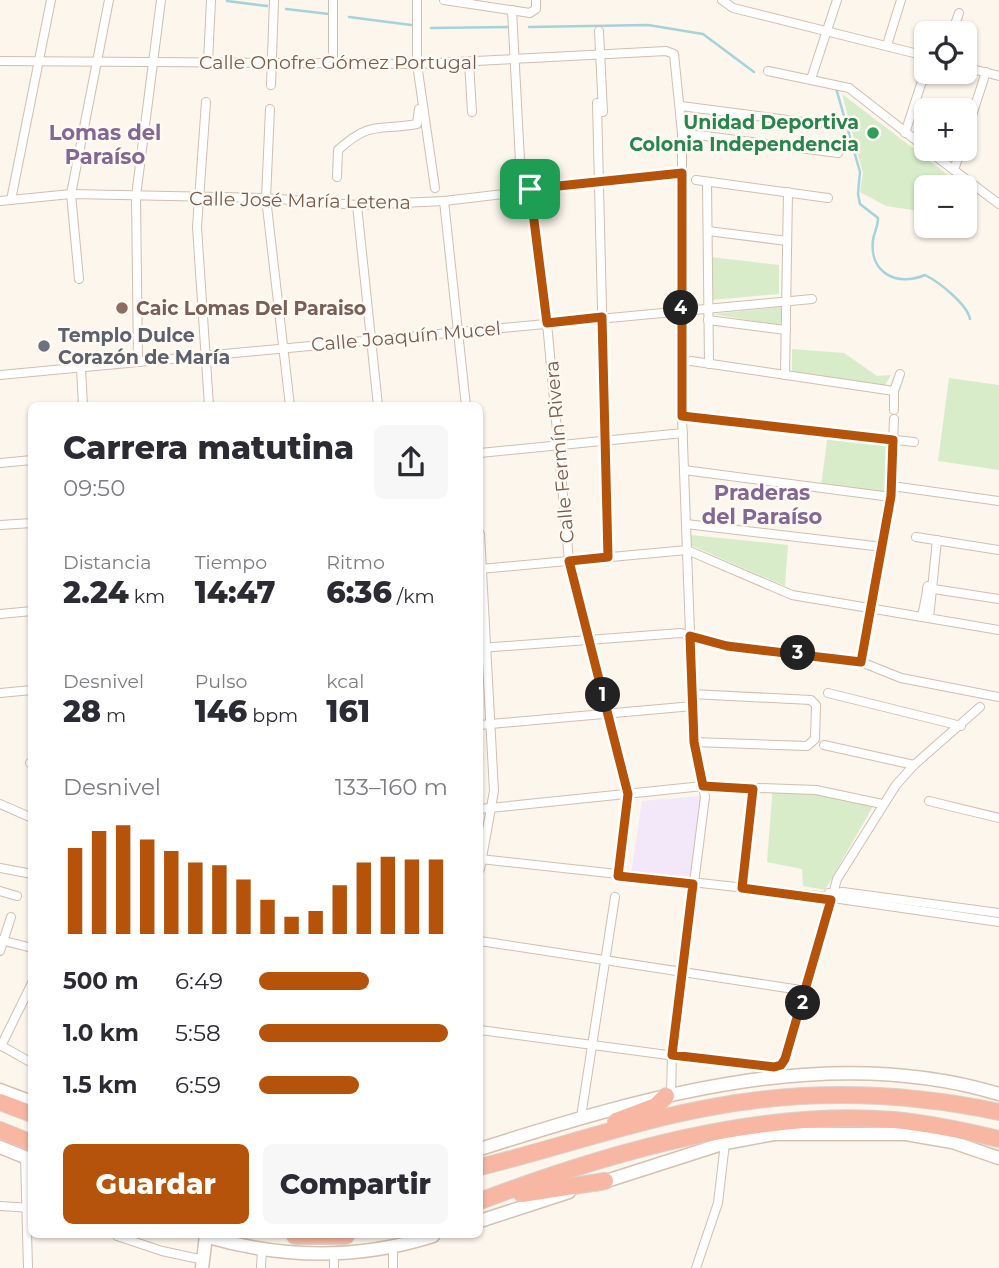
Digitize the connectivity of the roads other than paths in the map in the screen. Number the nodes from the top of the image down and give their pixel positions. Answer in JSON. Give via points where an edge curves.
{"nodes":[{"id":1,"x":51,"y":0,"type":"edge"},
{"id":2,"x":109,"y":0,"type":"edge"},
{"id":3,"x":160,"y":0,"type":"edge"},
{"id":4,"x":211,"y":0,"type":"edge"},
{"id":5,"x":274,"y":0,"type":"edge"},
{"id":6,"x":333,"y":0,"type":"edge"},
{"id":7,"x":417,"y":0,"type":"edge"},
{"id":8,"x":444,"y":0,"type":"edge"},
{"id":9,"x":722,"y":0,"type":"edge"},
{"id":10,"x":740,"y":0,"type":"edge"},
{"id":11,"x":836,"y":0,"type":"edge"},
{"id":12,"x":901,"y":0,"type":"edge"},
{"id":13,"x":536,"y":4,"type":"edge"},
{"id":14,"x":512,"y":10,"type":"junction"},
{"id":15,"x":742,"y":10,"type":"junction"},
{"id":16,"x":959,"y":13,"type":"dead end"},
{"id":17,"x":956,"y":21,"type":"edge"},
{"id":18,"x":827,"y":30,"type":"junction"},
{"id":19,"x":599,"y":32,"type":"dead end"},
{"id":20,"x":887,"y":46,"type":"junction"},
{"id":21,"x":914,"y":53,"type":"edge"},
{"id":22,"x":601,"y":57,"type":"junction"},
{"id":23,"x":0,"y":61,"type":"edge"},
{"id":24,"x":39,"y":61,"type":"junction"},
{"id":25,"x":270,"y":61,"type":"junction"},
{"id":26,"x":515,"y":61,"type":"junction"},
{"id":27,"x":99,"y":62,"type":"junction"},
{"id":28,"x":154,"y":62,"type":"junction"},
{"id":29,"x":208,"y":62,"type":"junction"},
{"id":30,"x":333,"y":62,"type":"junction"},
{"id":31,"x":469,"y":62,"type":"junction"},
{"id":32,"x":418,"y":67,"type":"junction"},
{"id":33,"x":977,"y":70,"type":"edge"},
{"id":34,"x":768,"y":71,"type":"dead end"},
{"id":35,"x":986,"y":72,"type":"junction"},
{"id":36,"x":999,"y":75,"type":"edge"},
{"id":37,"x":811,"y":79,"type":"junction"},
{"id":38,"x":921,"y":84,"type":"edge"},
{"id":39,"x":271,"y":85,"type":"dead end"},
{"id":40,"x":977,"y":99,"type":"edge"},
{"id":41,"x":206,"y":102,"type":"dead end"},
{"id":42,"x":597,"y":103,"type":"dead end"},
{"id":43,"x":681,"y":106,"type":"junction"},
{"id":44,"x":270,"y":109,"type":"dead end"},
{"id":45,"x":472,"y":112,"type":"dead end"},
{"id":46,"x":603,"y":112,"type":"dead end"},
{"id":47,"x":818,"y":124,"type":"dead end"},
{"id":48,"x":905,"y":132,"type":"junction"},
{"id":49,"x":682,"y":133,"type":"junction"},
{"id":50,"x":914,"y":139,"type":"edge"},
{"id":51,"x":838,"y":153,"type":"dead end"},
{"id":52,"x":520,"y":161,"type":"dead end"},
{"id":53,"x":943,"y":161,"type":"edge"},
{"id":54,"x":957,"y":161,"type":"edge"},
{"id":55,"x":954,"y":170,"type":"junction"},
{"id":56,"x":682,"y":173,"type":"junction"},
{"id":57,"x":337,"y":177,"type":"dead end"},
{"id":58,"x":696,"y":180,"type":"dead end"},
{"id":59,"x":598,"y":181,"type":"junction"},
{"id":60,"x":707,"y":182,"type":"junction"},
{"id":61,"x":435,"y":188,"type":"dead end"},
{"id":62,"x":530,"y":189,"type":"junction"},
{"id":63,"x":788,"y":192,"type":"junction"},
{"id":64,"x":71,"y":194,"type":"junction"},
{"id":65,"x":136,"y":196,"type":"junction"},
{"id":66,"x":201,"y":197,"type":"junction"},
{"id":67,"x":266,"y":198,"type":"junction"},
{"id":68,"x":828,"y":198,"type":"dead end"},
{"id":69,"x":11,"y":200,"type":"junction"},
{"id":70,"x":0,"y":201,"type":"edge"},
{"id":71,"x":444,"y":201,"type":"junction"},
{"id":72,"x":999,"y":204,"type":"edge"},
{"id":73,"x":357,"y":205,"type":"junction"},
{"id":74,"x":708,"y":231,"type":"junction"},
{"id":75,"x":787,"y":241,"type":"junction"},
{"id":76,"x":79,"y":279,"type":"dead end"},
{"id":77,"x":812,"y":299,"type":"dead end"},
{"id":78,"x":786,"y":301,"type":"junction"},
{"id":79,"x":708,"y":308,"type":"junction"},
{"id":80,"x":681,"y":310,"type":"junction"},
{"id":81,"x":602,"y":317,"type":"junction"},
{"id":82,"x":708,"y":320,"type":"junction"},
{"id":83,"x":547,"y":323,"type":"junction"},
{"id":84,"x":786,"y":330,"type":"junction"},
{"id":85,"x":458,"y":332,"type":"junction"},
{"id":86,"x":372,"y":340,"type":"junction"},
{"id":87,"x":282,"y":348,"type":"junction"},
{"id":88,"x":204,"y":356,"type":"junction"},
{"id":89,"x":691,"y":361,"type":"dead end"},
{"id":90,"x":138,"y":362,"type":"junction"},
{"id":91,"x":709,"y":364,"type":"junction"},
{"id":92,"x":81,"y":368,"type":"junction"},
{"id":93,"x":900,"y":374,"type":"dead end"},
{"id":94,"x":0,"y":375,"type":"edge"},
{"id":95,"x":785,"y":375,"type":"junction"},
{"id":96,"x":894,"y":391,"type":"junction"},
{"id":97,"x":83,"y":402,"type":"edge"},
{"id":98,"x":209,"y":402,"type":"edge"},
{"id":99,"x":289,"y":402,"type":"edge"},
{"id":100,"x":379,"y":402,"type":"edge"},
{"id":101,"x":466,"y":402,"type":"edge"},
{"id":102,"x":682,"y":416,"type":"junction"},
{"id":103,"x":683,"y":433,"type":"junction"},
{"id":104,"x":893,"y":440,"type":"junction"},
{"id":105,"x":605,"y":441,"type":"junction"},
{"id":106,"x":914,"y":442,"type":"dead end"},
{"id":107,"x":557,"y":445,"type":"junction"},
{"id":108,"x":483,"y":453,"type":"edge"},
{"id":109,"x":28,"y":460,"type":"edge"},
{"id":110,"x":0,"y":463,"type":"edge"},
{"id":111,"x":684,"y":470,"type":"junction"},
{"id":112,"x":892,"y":486,"type":"junction"},
{"id":113,"x":891,"y":496,"type":"junction"},
{"id":114,"x":999,"y":501,"type":"edge"},
{"id":115,"x":28,"y":523,"type":"edge"},
{"id":116,"x":686,"y":524,"type":"junction"},
{"id":117,"x":0,"y":526,"type":"edge"},
{"id":118,"x":916,"y":537,"type":"dead end"},
{"id":119,"x":937,"y":540,"type":"junction"},
{"id":120,"x":884,"y":547,"type":"junction"},
{"id":121,"x":687,"y":550,"type":"junction"},
{"id":122,"x":999,"y":550,"type":"edge"},
{"id":123,"x":608,"y":557,"type":"junction"},
{"id":124,"x":569,"y":561,"type":"junction"},
{"id":125,"x":483,"y":568,"type":"edge"},
{"id":126,"x":931,"y":586,"type":"junction"},
{"id":127,"x":999,"y":599,"type":"edge"},
{"id":128,"x":870,"y":609,"type":"junction"},
{"id":129,"x":28,"y":611,"type":"edge"},
{"id":130,"x":0,"y":614,"type":"edge"},
{"id":131,"x":926,"y":618,"type":"junction"},
{"id":132,"x":999,"y":630,"type":"edge"},
{"id":133,"x":690,"y":636,"type":"junction"},
{"id":134,"x":589,"y":638,"type":"junction"},
{"id":135,"x":483,"y":647,"type":"edge"},
{"id":136,"x":861,"y":662,"type":"junction"},
{"id":137,"x":28,"y":690,"type":"edge"},
{"id":138,"x":0,"y":693,"type":"edge"},
{"id":139,"x":828,"y":693,"type":"dead end"},
{"id":140,"x":692,"y":694,"type":"junction"},
{"id":141,"x":999,"y":697,"type":"edge"},
{"id":142,"x":693,"y":706,"type":"junction"},
{"id":143,"x":980,"y":707,"type":"dead end"},
{"id":144,"x":608,"y":714,"type":"junction"},
{"id":145,"x":490,"y":724,"type":"junction"},
{"id":146,"x":483,"y":725,"type":"edge"},
{"id":147,"x":961,"y":726,"type":"junction"},
{"id":148,"x":694,"y":742,"type":"junction"},
{"id":149,"x":824,"y":745,"type":"dead end"},
{"id":150,"x":914,"y":765,"type":"junction"},
{"id":151,"x":703,"y":786,"type":"junction"},
{"id":152,"x":753,"y":789,"type":"junction"},
{"id":153,"x":628,"y":794,"type":"junction"},
{"id":154,"x":929,"y":801,"type":"dead end"},
{"id":155,"x":0,"y":804,"type":"edge"},
{"id":156,"x":882,"y":804,"type":"junction"},
{"id":157,"x":491,"y":807,"type":"junction"},
{"id":158,"x":483,"y":808,"type":"edge"},
{"id":159,"x":28,"y":816,"type":"edge"},
{"id":160,"x":999,"y":818,"type":"edge"},
{"id":161,"x":483,"y":845,"type":"edge"},
{"id":162,"x":483,"y":859,"type":"edge"},
{"id":163,"x":0,"y":868,"type":"edge"},
{"id":164,"x":28,"y":873,"type":"edge"},
{"id":165,"x":618,"y":876,"type":"junction"},
{"id":166,"x":693,"y":884,"type":"junction"},
{"id":167,"x":742,"y":888,"type":"junction"},
{"id":168,"x":0,"y":891,"type":"edge"},
{"id":169,"x":16,"y":896,"type":"dead end"},
{"id":170,"x":832,"y":896,"type":"junction"},
{"id":171,"x":615,"y":897,"type":"dead end"},
{"id":172,"x":999,"y":913,"type":"edge"},
{"id":173,"x":11,"y":917,"type":"dead end"},
{"id":174,"x":999,"y":922,"type":"edge"},
{"id":175,"x":2,"y":940,"type":"edge"},
{"id":176,"x":483,"y":941,"type":"edge"},
{"id":177,"x":28,"y":947,"type":"edge"},
{"id":178,"x":0,"y":951,"type":"edge"},
{"id":179,"x":604,"y":960,"type":"junction"},
{"id":180,"x":682,"y":971,"type":"junction"},
{"id":181,"x":28,"y":991,"type":"edge"},
{"id":182,"x":807,"y":991,"type":"junction"},
{"id":183,"x":483,"y":1030,"type":"edge"},
{"id":184,"x":591,"y":1044,"type":"junction"},
{"id":185,"x":0,"y":1045,"type":"edge"},
{"id":186,"x":672,"y":1055,"type":"junction"},
{"id":187,"x":28,"y":1061,"type":"edge"},
{"id":188,"x":0,"y":1090,"type":"edge"},
{"id":189,"x":999,"y":1094,"type":"edge"},
{"id":190,"x":669,"y":1095,"type":"junction"},
{"id":191,"x":28,"y":1100,"type":"edge"},
{"id":192,"x":0,"y":1102,"type":"edge"},
{"id":193,"x":28,"y":1112,"type":"edge"},
{"id":194,"x":999,"y":1112,"type":"edge"},
{"id":195,"x":581,"y":1117,"type":"junction"},
{"id":196,"x":0,"y":1130,"type":"edge"},
{"id":197,"x":999,"y":1139,"type":"edge"},
{"id":198,"x":724,"y":1143,"type":"junction"},
{"id":199,"x":0,"y":1147,"type":"edge"},
{"id":200,"x":483,"y":1148,"type":"edge"},
{"id":201,"x":550,"y":1149,"type":"junction"},
{"id":202,"x":28,"y":1151,"type":"edge"},
{"id":203,"x":28,"y":1153,"type":"edge"},
{"id":204,"x":995,"y":1156,"type":"edge"},
{"id":205,"x":483,"y":1166,"type":"edge"},
{"id":206,"x":605,"y":1181,"type":"junction"},
{"id":207,"x":483,"y":1199,"type":"edge"},
{"id":208,"x":483,"y":1200,"type":"edge"},
{"id":209,"x":0,"y":1206,"type":"edge"},
{"id":210,"x":28,"y":1207,"type":"edge"},
{"id":211,"x":483,"y":1220,"type":"edge"},
{"id":212,"x":123,"y":1238,"type":"edge"},
{"id":213,"x":206,"y":1238,"type":"edge"},
{"id":214,"x":215,"y":1238,"type":"edge"},
{"id":215,"x":426,"y":1238,"type":"edge"},
{"id":216,"x":393,"y":1248,"type":"junction"},
{"id":217,"x":262,"y":1249,"type":"junction"},
{"id":218,"x":334,"y":1261,"type":"edge"},
{"id":219,"x":203,"y":1264,"type":"edge"},
{"id":220,"x":28,"y":1268,"type":"edge"},
{"id":221,"x":261,"y":1268,"type":"edge"},
{"id":222,"x":393,"y":1268,"type":"edge"},
{"id":223,"x":696,"y":1268,"type":"edge"}],
"edges":[{"from":1,"to":24,"type":"street"},
{"from":2,"to":27,"type":"street"},
{"from":3,"to":28,"type":"street"},
{"from":4,"to":29,"type":"street"},
{"from":5,"to":25,"type":"street"},
{"from":6,"to":30,"type":"street"},
{"from":7,"to":32,"type":"street"},
{"from":8,"to":14,"type":"street"},
{"from":9,"to":15,"type":"street"},
{"from":10,"to":15,"type":"street"},
{"from":11,"to":18,"type":"street"},
{"from":12,"to":20,"type":"street"},
{"from":13,"to":14,"type":"street","via":[[530,13]]},
{"from":14,"to":26,"type":"street"},
{"from":15,"to":18,"type":"street"},
{"from":16,"to":17,"type":"street"},
{"from":18,"to":20,"type":"street"},
{"from":18,"to":37,"type":"street"},
{"from":19,"to":22,"type":"street"},
{"from":20,"to":21,"type":"street"},
{"from":22,"to":26,"type":"street","name":"Calle Onofre Gómez Portugal"},
{"from":22,"to":43,"type":"street","name":"Calle Onofre Gómez Portugal","via":[[674,54]]},
{"from":22,"to":46,"type":"street"},
{"from":23,"to":24,"type":"street","name":"Calle Onofre Gómez Portugal"},
{"from":24,"to":27,"type":"street","name":"Calle Onofre Gómez Portugal"},
{"from":24,"to":69,"type":"street"},
{"from":25,"to":29,"type":"street","name":"Calle Onofre Gómez Portugal"},
{"from":25,"to":30,"type":"street","name":"Calle Onofre Gómez Portugal"},
{"from":25,"to":39,"type":"street"},
{"from":26,"to":31,"type":"street","name":"Calle Onofre Gómez Portugal"},
{"from":26,"to":52,"type":"street"},
{"from":27,"to":28,"type":"street","name":"Calle Onofre Gómez Portugal"},
{"from":27,"to":64,"type":"street"},
{"from":28,"to":29,"type":"street","name":"Calle Onofre Gómez Portugal"},
{"from":28,"to":65,"type":"street"},
{"from":30,"to":32,"type":"street","name":"Calle Onofre Gómez Portugal"},
{"from":31,"to":32,"type":"street","name":"Calle Onofre Gómez Portugal"},
{"from":31,"to":45,"type":"street"},
{"from":32,"to":57,"type":"street","via":[[417,124],[373,127],[356,134],[338,150]]},
{"from":32,"to":61,"type":"street"},
{"from":33,"to":35,"type":"street"},
{"from":34,"to":37,"type":"street"},
{"from":35,"to":36,"type":"street"},
{"from":35,"to":40,"type":"street"},
{"from":37,"to":48,"type":"street","via":[[849,88]]},
{"from":38,"to":48,"type":"street"},
{"from":41,"to":66,"type":"street"},
{"from":42,"to":59,"type":"street"},
{"from":43,"to":47,"type":"street"},
{"from":43,"to":49,"type":"street"},
{"from":44,"to":67,"type":"street"},
{"from":48,"to":50,"type":"street"},
{"from":49,"to":51,"type":"street"},
{"from":49,"to":56,"type":"street"},
{"from":53,"to":55,"type":"street"},
{"from":54,"to":55,"type":"street"},
{"from":55,"to":72,"type":"street"},
{"from":56,"to":59,"type":"street","name":"Calle José María Letena"},
{"from":56,"to":80,"type":"street"},
{"from":58,"to":60,"type":"street"},
{"from":59,"to":62,"type":"street","name":"Calle José María Letena"},
{"from":59,"to":81,"type":"street"},
{"from":60,"to":63,"type":"street"},
{"from":60,"to":74,"type":"street"},
{"from":62,"to":71,"type":"street","name":"Calle José María Letena"},
{"from":62,"to":83,"type":"street","name":"Calle Fermín Rivera"},
{"from":63,"to":68,"type":"street"},
{"from":63,"to":75,"type":"street"},
{"from":64,"to":65,"type":"street","name":"Calle José María Letena"},
{"from":64,"to":69,"type":"street","name":"Calle José María Letena"},
{"from":64,"to":76,"type":"street"},
{"from":65,"to":66,"type":"street","name":"Calle José María Letena"},
{"from":65,"to":90,"type":"street"},
{"from":66,"to":67,"type":"street","name":"Calle José María Letena"},
{"from":66,"to":88,"type":"street","via":[[197,227]]},
{"from":67,"to":73,"type":"street","name":"Calle José María Letena"},
{"from":67,"to":87,"type":"street"},
{"from":69,"to":70,"type":"street","name":"Calle José María Letena"},
{"from":71,"to":73,"type":"street","name":"Calle José María Letena"},
{"from":71,"to":85,"type":"street"},
{"from":73,"to":86,"type":"street"},
{"from":74,"to":75,"type":"street"},
{"from":74,"to":79,"type":"street"},
{"from":75,"to":78,"type":"street"},
{"from":77,"to":78,"type":"street","name":"Calle Joaquín Mucel"},
{"from":78,"to":79,"type":"street","name":"Calle Joaquín Mucel"},
{"from":78,"to":84,"type":"street"},
{"from":79,"to":80,"type":"street","name":"Calle Joaquín Mucel"},
{"from":79,"to":82,"type":"street"},
{"from":80,"to":81,"type":"street","name":"Calle Joaquín Mucel"},
{"from":80,"to":102,"type":"street"},
{"from":81,"to":83,"type":"street","name":"Calle Joaquín Mucel"},
{"from":81,"to":105,"type":"street"},
{"from":82,"to":84,"type":"street"},
{"from":82,"to":91,"type":"street"},
{"from":83,"to":85,"type":"street","name":"Calle Joaquín Mucel"},
{"from":83,"to":107,"type":"street","name":"Calle Fermín Rivera"},
{"from":84,"to":95,"type":"street"},
{"from":85,"to":86,"type":"street","name":"Calle Joaquín Mucel"},
{"from":85,"to":101,"type":"street"},
{"from":86,"to":87,"type":"street","name":"Calle Joaquín Mucel"},
{"from":86,"to":100,"type":"street"},
{"from":87,"to":88,"type":"street","name":"Calle Joaquín Mucel"},
{"from":87,"to":99,"type":"street"},
{"from":88,"to":90,"type":"street","name":"Calle Joaquín Mucel"},
{"from":88,"to":98,"type":"street"},
{"from":89,"to":91,"type":"street"},
{"from":90,"to":92,"type":"street","name":"Calle Joaquín Mucel"},
{"from":91,"to":95,"type":"street"},
{"from":92,"to":94,"type":"street","name":"Calle Joaquín Mucel"},
{"from":92,"to":97,"type":"street"},
{"from":93,"to":96,"type":"street"},
{"from":95,"to":96,"type":"street"},
{"from":96,"to":104,"type":"street"},
{"from":102,"to":103,"type":"street"},
{"from":102,"to":104,"type":"street"},
{"from":103,"to":105,"type":"street"},
{"from":103,"to":111,"type":"street"},
{"from":104,"to":106,"type":"street"},
{"from":104,"to":112,"type":"street"},
{"from":105,"to":107,"type":"street"},
{"from":105,"to":123,"type":"street"},
{"from":107,"to":108,"type":"street"},
{"from":107,"to":124,"type":"street","name":"Calle Fermín Rivera"},
{"from":109,"to":110,"type":"street"},
{"from":111,"to":113,"type":"street"},
{"from":111,"to":116,"type":"street"},
{"from":112,"to":113,"type":"street"},
{"from":112,"to":114,"type":"street"},
{"from":113,"to":120,"type":"street"},
{"from":115,"to":117,"type":"street"},
{"from":116,"to":120,"type":"street"},
{"from":116,"to":121,"type":"street"},
{"from":118,"to":119,"type":"street"},
{"from":119,"to":122,"type":"street"},
{"from":119,"to":126,"type":"street"},
{"from":120,"to":128,"type":"street"},
{"from":121,"to":123,"type":"street"},
{"from":121,"to":128,"type":"street","via":[[792,595]]},
{"from":121,"to":133,"type":"street"},
{"from":123,"to":124,"type":"street"},
{"from":124,"to":125,"type":"street"},
{"from":124,"to":134,"type":"street","name":"Calle Fermín Rivera"},
{"from":126,"to":127,"type":"street"},
{"from":126,"to":131,"type":"street"},
{"from":128,"to":131,"type":"street"},
{"from":128,"to":136,"type":"street"},
{"from":129,"to":130,"type":"street"},
{"from":131,"to":132,"type":"street"},
{"from":133,"to":134,"type":"street","via":[[675,632]]},
{"from":133,"to":136,"type":"street","via":[[727,646]]},
{"from":133,"to":140,"type":"street"},
{"from":134,"to":135,"type":"street"},
{"from":134,"to":144,"type":"street","name":"Calle Fermín Rivera"},
{"from":135,"to":145,"type":"street"},
{"from":136,"to":141,"type":"street","via":[[901,678]]},
{"from":137,"to":138,"type":"street"},
{"from":139,"to":147,"type":"street"},
{"from":140,"to":142,"type":"street"},
{"from":140,"to":148,"type":"street","via":[[811,700],[816,705],[812,744]]},
{"from":142,"to":144,"type":"street"},
{"from":142,"to":148,"type":"street"},
{"from":143,"to":147,"type":"street"},
{"from":144,"to":145,"type":"street"},
{"from":144,"to":153,"type":"street","name":"Calle Fermín Rivera"},
{"from":145,"to":146,"type":"street"},
{"from":145,"to":157,"type":"street"},
{"from":147,"to":150,"type":"street"},
{"from":148,"to":151,"type":"street"},
{"from":149,"to":150,"type":"street"},
{"from":150,"to":156,"type":"street"},
{"from":151,"to":152,"type":"street"},
{"from":151,"to":153,"type":"street"},
{"from":151,"to":166,"type":"street"},
{"from":152,"to":156,"type":"street","via":[[816,790]]},
{"from":152,"to":167,"type":"street"},
{"from":153,"to":157,"type":"street"},
{"from":153,"to":165,"type":"street","name":"Calle Fermín Rivera"},
{"from":154,"to":160,"type":"street"},
{"from":155,"to":159,"type":"street"},
{"from":156,"to":170,"type":"street","via":[[837,879]]},
{"from":157,"to":158,"type":"street"},
{"from":157,"to":161,"type":"street"},
{"from":162,"to":165,"type":"street"},
{"from":163,"to":164,"type":"street"},
{"from":165,"to":166,"type":"street"},
{"from":166,"to":167,"type":"street"},
{"from":166,"to":180,"type":"street"},
{"from":167,"to":170,"type":"street"},
{"from":168,"to":169,"type":"street"},
{"from":170,"to":172,"type":"street"},
{"from":170,"to":174,"type":"street"},
{"from":170,"to":182,"type":"street"},
{"from":171,"to":179,"type":"street"},
{"from":173,"to":175,"type":"street"},
{"from":175,"to":177,"type":"street"},
{"from":175,"to":178,"type":"street"},
{"from":176,"to":179,"type":"street"},
{"from":179,"to":180,"type":"street"},
{"from":179,"to":184,"type":"street"},
{"from":180,"to":182,"type":"street"},
{"from":180,"to":186,"type":"street"},
{"from":181,"to":185,"type":"street"},
{"from":182,"to":186,"type":"street","via":[[781,1065],[758,1067]]},
{"from":183,"to":184,"type":"street"},
{"from":184,"to":186,"type":"street"},
{"from":184,"to":195,"type":"street"},
{"from":185,"to":187,"type":"street"},
{"from":186,"to":190,"type":"street"},
{"from":188,"to":191,"type":"street"},
{"from":189,"to":190,"type":"street","via":[[853,1073]]},
{"from":190,"to":195,"type":"street"},
{"from":190,"to":201,"type":"highway","via":[[656,1106]]},
{"from":192,"to":193,"type":"highway"},
{"from":194,"to":201,"type":"highway","via":[[879,1095],[806,1095],[711,1107]]},
{"from":195,"to":200,"type":"street"},
{"from":196,"to":202,"type":"highway"},
{"from":197,"to":207,"type":"highway","via":[[895,1120],[776,1123],[679,1140]]},
{"from":198,"to":204,"type":"street","via":[[774,1134],[879,1132],[932,1138]]},
{"from":198,"to":206,"type":"street"},
{"from":198,"to":223,"type":"street","via":[[718,1203]]},
{"from":199,"to":203,"type":"street"},
{"from":201,"to":205,"type":"highway"},
{"from":206,"to":208,"type":"highway"},
{"from":206,"to":211,"type":"street"},
{"from":209,"to":210,"type":"street"},
{"from":210,"to":220,"type":"street"},
{"from":212,"to":219,"type":"street"},
{"from":213,"to":219,"type":"street"},
{"from":214,"to":217,"type":"street"},
{"from":215,"to":216,"type":"street"},
{"from":216,"to":218,"type":"street"},
{"from":216,"to":222,"type":"street"},
{"from":217,"to":218,"type":"street"},
{"from":217,"to":221,"type":"street"}]}
